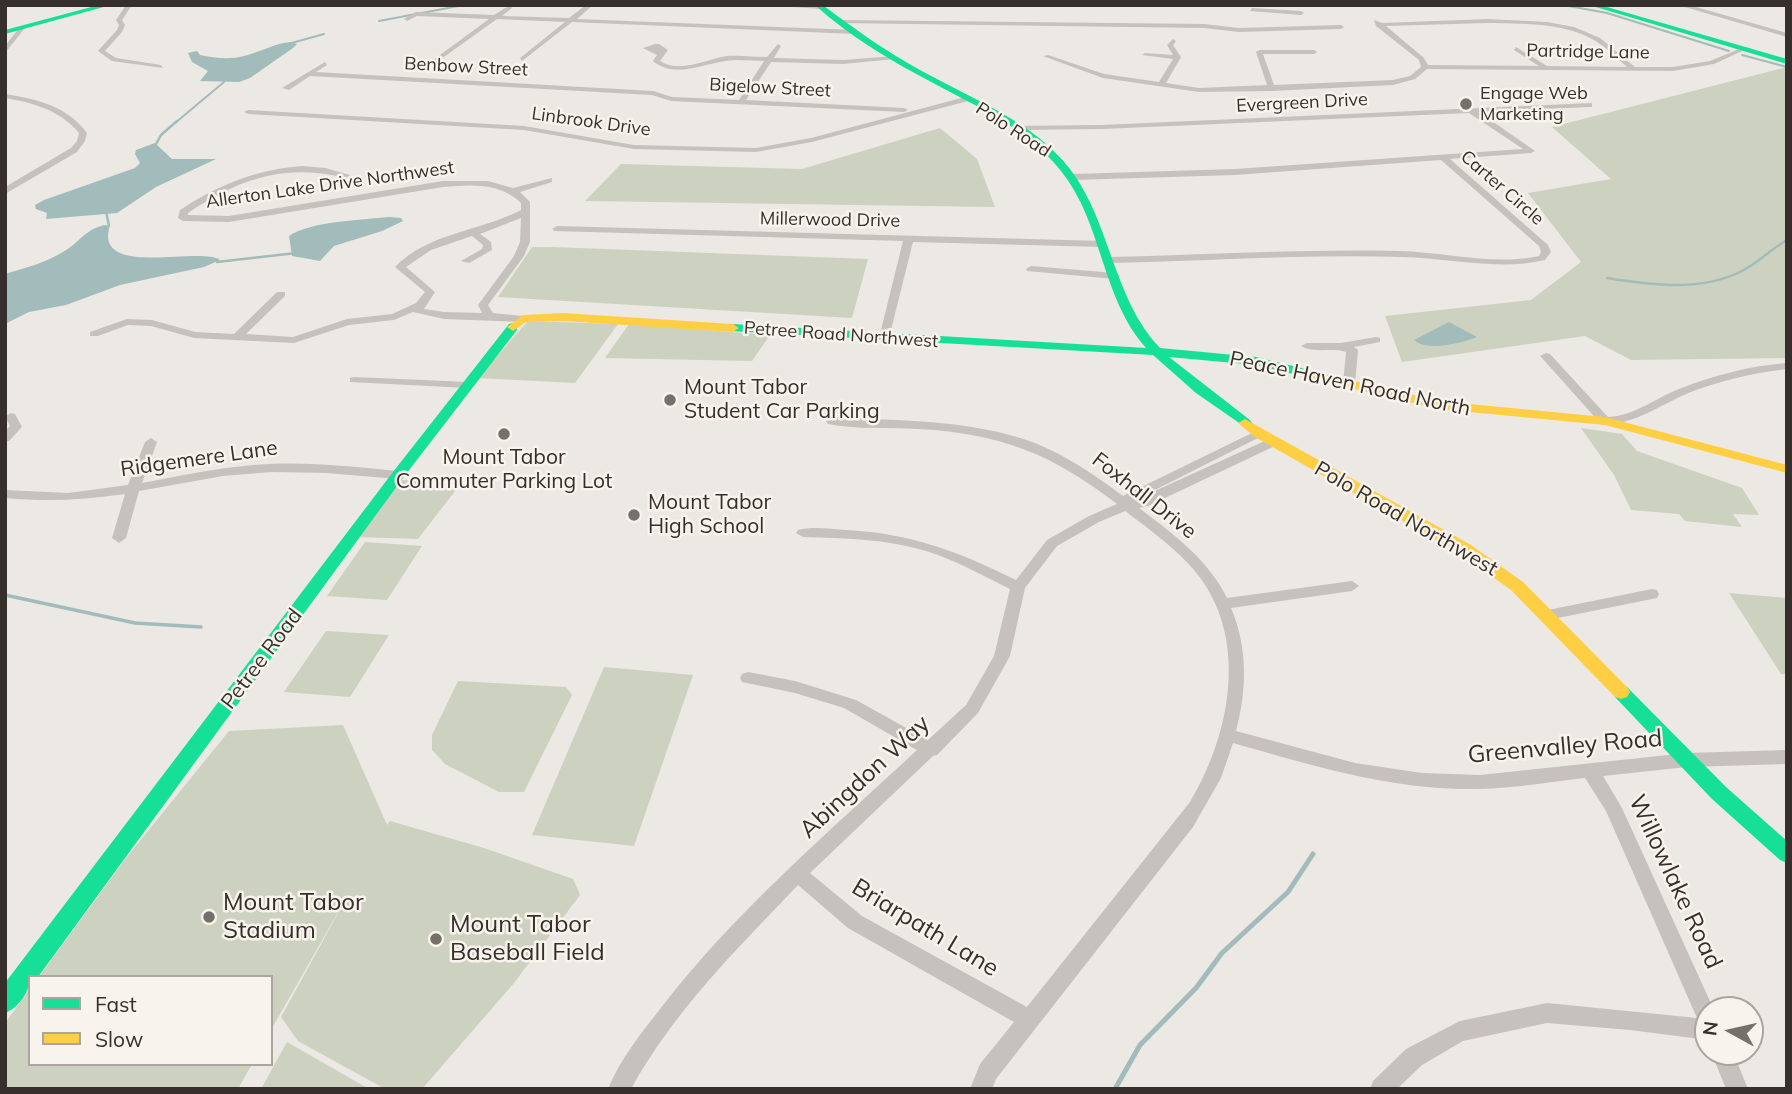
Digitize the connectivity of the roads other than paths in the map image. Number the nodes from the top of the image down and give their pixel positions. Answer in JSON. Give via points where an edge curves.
{"nodes":[{"id":1,"x":108,"y":5,"type":"edge"},
{"id":2,"x":129,"y":5,"type":"edge"},
{"id":3,"x":298,"y":5,"type":"edge"},
{"id":4,"x":341,"y":5,"type":"edge"},
{"id":5,"x":590,"y":5,"type":"edge"},
{"id":6,"x":768,"y":5,"type":"edge"},
{"id":7,"x":913,"y":5,"type":"edge"},
{"id":8,"x":1309,"y":5,"type":"edge"},
{"id":9,"x":1592,"y":5,"type":"edge"},
{"id":10,"x":1603,"y":5,"type":"edge"},
{"id":11,"x":1681,"y":5,"type":"edge"},
{"id":12,"x":819,"y":6,"type":"edge"},
{"id":13,"x":970,"y":6,"type":"edge"},
{"id":14,"x":510,"y":7,"type":"dead end"},
{"id":15,"x":1252,"y":10,"type":"dead end"},
{"id":16,"x":1301,"y":13,"type":"junction"},
{"id":17,"x":495,"y":18,"type":"junction"},
{"id":18,"x":407,"y":19,"type":"dead end"},
{"id":19,"x":571,"y":21,"type":"junction"},
{"id":20,"x":840,"y":22,"type":"junction"},
{"id":21,"x":1307,"y":27,"type":"junction"},
{"id":22,"x":1341,"y":27,"type":"dead end"},
{"id":23,"x":10,"y":31,"type":"edge"},
{"id":24,"x":855,"y":32,"type":"junction"},
{"id":25,"x":1785,"y":33,"type":"edge"},
{"id":26,"x":1173,"y":41,"type":"dead end"},
{"id":27,"x":778,"y":46,"type":"dead end"},
{"id":28,"x":1516,"y":49,"type":"dead end"},
{"id":29,"x":1745,"y":49,"type":"junction"},
{"id":30,"x":5,"y":51,"type":"edge"},
{"id":31,"x":1314,"y":52,"type":"dead end"},
{"id":32,"x":661,"y":54,"type":"dead end"},
{"id":33,"x":1046,"y":55,"type":"dead end"},
{"id":34,"x":1145,"y":55,"type":"dead end"},
{"id":35,"x":894,"y":57,"type":"junction"},
{"id":36,"x":1178,"y":57,"type":"junction"},
{"id":37,"x":523,"y":60,"type":"dead end"},
{"id":38,"x":769,"y":60,"type":"junction"},
{"id":39,"x":1787,"y":60,"type":"edge"},
{"id":40,"x":325,"y":64,"type":"dead end"},
{"id":41,"x":161,"y":66,"type":"dead end"},
{"id":42,"x":427,"y":66,"type":"dead end"},
{"id":43,"x":1425,"y":67,"type":"junction"},
{"id":44,"x":1545,"y":67,"type":"junction"},
{"id":45,"x":1634,"y":69,"type":"junction"},
{"id":46,"x":308,"y":74,"type":"junction"},
{"id":47,"x":1160,"y":86,"type":"junction"},
{"id":48,"x":286,"y":88,"type":"dead end"},
{"id":49,"x":1272,"y":89,"type":"junction"},
{"id":50,"x":621,"y":91,"type":"joint"},
{"id":51,"x":5,"y":96,"type":"edge"},
{"id":52,"x":965,"y":99,"type":"junction"},
{"id":53,"x":741,"y":102,"type":"junction"},
{"id":54,"x":1588,"y":106,"type":"dead end"},
{"id":55,"x":918,"y":111,"type":"junction"},
{"id":56,"x":1472,"y":111,"type":"junction"},
{"id":57,"x":248,"y":112,"type":"dead end"},
{"id":58,"x":1016,"y":128,"type":"junction"},
{"id":59,"x":1444,"y":158,"type":"junction"},
{"id":60,"x":346,"y":175,"type":"dead end"},
{"id":61,"x":1073,"y":177,"type":"junction"},
{"id":62,"x":549,"y":180,"type":"dead end"},
{"id":63,"x":516,"y":190,"type":"junction"},
{"id":64,"x":5,"y":191,"type":"edge"},
{"id":65,"x":525,"y":212,"type":"junction"},
{"id":66,"x":557,"y":229,"type":"dead end"},
{"id":67,"x":475,"y":234,"type":"junction"},
{"id":68,"x":909,"y":237,"type":"junction"},
{"id":69,"x":1102,"y":244,"type":"junction"},
{"id":70,"x":1109,"y":260,"type":"junction"},
{"id":71,"x":466,"y":261,"type":"dead end"},
{"id":72,"x":1031,"y":269,"type":"dead end"},
{"id":73,"x":1115,"y":276,"type":"junction"},
{"id":74,"x":281,"y":294,"type":"dead end"},
{"id":75,"x":420,"y":305,"type":"junction"},
{"id":76,"x":489,"y":316,"type":"junction"},
{"id":77,"x":523,"y":319,"type":"junction"},
{"id":78,"x":94,"y":334,"type":"dead end"},
{"id":79,"x":236,"y":338,"type":"junction"},
{"id":80,"x":884,"y":338,"type":"junction"},
{"id":81,"x":1376,"y":340,"type":"dead end"},
{"id":82,"x":1307,"y":346,"type":"dead end"},
{"id":83,"x":1340,"y":346,"type":"junction"},
{"id":84,"x":1158,"y":352,"type":"junction"},
{"id":85,"x":1208,"y":356,"type":"junction"},
{"id":86,"x":1546,"y":356,"type":"dead end"},
{"id":87,"x":1787,"y":366,"type":"edge"},
{"id":88,"x":1188,"y":379,"type":"junction"},
{"id":89,"x":354,"y":380,"type":"dead end"},
{"id":90,"x":1349,"y":384,"type":"junction"},
{"id":91,"x":468,"y":385,"type":"junction"},
{"id":92,"x":11,"y":417,"type":"dead end"},
{"id":93,"x":832,"y":421,"type":"dead end"},
{"id":94,"x":1605,"y":421,"type":"junction"},
{"id":95,"x":5,"y":438,"type":"edge"},
{"id":96,"x":1267,"y":438,"type":"junction"},
{"id":97,"x":151,"y":442,"type":"dead end"},
{"id":98,"x":1787,"y":469,"type":"edge"},
{"id":99,"x":398,"y":475,"type":"junction"},
{"id":100,"x":133,"y":488,"type":"junction"},
{"id":101,"x":5,"y":494,"type":"edge"},
{"id":102,"x":1127,"y":505,"type":"junction"},
{"id":103,"x":803,"y":533,"type":"dead end"},
{"id":104,"x":119,"y":538,"type":"dead end"},
{"id":105,"x":1352,"y":586,"type":"dead end"},
{"id":106,"x":1018,"y":587,"type":"junction"},
{"id":107,"x":1652,"y":594,"type":"dead end"},
{"id":108,"x":1223,"y":604,"type":"junction"},
{"id":109,"x":1548,"y":615,"type":"junction"},
{"id":110,"x":747,"y":678,"type":"dead end"},
{"id":111,"x":1227,"y":736,"type":"junction"},
{"id":112,"x":931,"y":750,"type":"junction"},
{"id":113,"x":1787,"y":757,"type":"edge"},
{"id":114,"x":1687,"y":760,"type":"junction"},
{"id":115,"x":1589,"y":769,"type":"junction"},
{"id":116,"x":1787,"y":854,"type":"edge"},
{"id":117,"x":797,"y":873,"type":"junction"},
{"id":118,"x":1697,"y":996,"type":"edge"},
{"id":119,"x":5,"y":1002,"type":"edge"},
{"id":120,"x":1030,"y":1020,"type":"junction"},
{"id":121,"x":1694,"y":1028,"type":"edge"},
{"id":122,"x":1728,"y":1066,"type":"edge"},
{"id":123,"x":619,"y":1089,"type":"edge"},
{"id":124,"x":981,"y":1089,"type":"edge"},
{"id":125,"x":1381,"y":1089,"type":"edge"},
{"id":126,"x":1737,"y":1089,"type":"edge"}],
"edges":[{"from":1,"to":23,"type":"main road"},
{"from":2,"to":41,"type":"street","via":[[119,20],[120,31],[101,51],[114,60]]},
{"from":3,"to":4,"type":"street"},
{"from":5,"to":19,"type":"street"},
{"from":6,"to":12,"type":"street"},
{"from":7,"to":13,"type":"street"},
{"from":8,"to":16,"type":"street"},
{"from":9,"to":29,"type":"main road"},
{"from":10,"to":29,"type":"main road"},
{"from":11,"to":25,"type":"street"},
{"from":12,"to":20,"type":"main road","name":"Polo Road"},
{"from":14,"to":17,"type":"street"},
{"from":15,"to":16,"type":"street"},
{"from":16,"to":21,"type":"street"},
{"from":17,"to":18,"type":"street","via":[[416,14]]},
{"from":17,"to":19,"type":"street"},
{"from":17,"to":42,"type":"street"},
{"from":19,"to":24,"type":"street"},
{"from":19,"to":37,"type":"street"},
{"from":20,"to":21,"type":"street","via":[[1239,30]]},
{"from":20,"to":24,"type":"main road","name":"Polo Road"},
{"from":21,"to":22,"type":"street"},
{"from":23,"to":30,"type":"street"},
{"from":24,"to":35,"type":"main road","name":"Polo Road"},
{"from":26,"to":36,"type":"street","via":[[1170,45]]},
{"from":27,"to":38,"type":"street"},
{"from":28,"to":44,"type":"street"},
{"from":29,"to":39,"type":"main road"},
{"from":29,"to":45,"type":"street","name":"Partridge Lane","via":[[1707,64]]},
{"from":31,"to":49,"type":"street","via":[[1259,52]]},
{"from":32,"to":38,"type":"street","via":[[656,60],[659,65],[677,68],[726,58]]},
{"from":33,"to":47,"type":"street","via":[[1103,76]]},
{"from":34,"to":36,"type":"street"},
{"from":35,"to":38,"type":"street","via":[[843,62]]},
{"from":35,"to":52,"type":"main road","name":"Polo Road"},
{"from":36,"to":47,"type":"street"},
{"from":38,"to":53,"type":"street"},
{"from":40,"to":46,"type":"street"},
{"from":43,"to":44,"type":"street","name":"Partridge Lane"},
{"from":43,"to":45,"type":"street","via":[[1418,55],[1377,23],[1554,25],[1594,37]]},
{"from":43,"to":49,"type":"street","via":[[1414,78],[1396,83]]},
{"from":44,"to":45,"type":"street","name":"Partridge Lane"},
{"from":46,"to":48,"type":"street"},
{"from":46,"to":50,"type":"street","name":"Benbow Street"},
{"from":47,"to":49,"type":"street","via":[[1210,91]]},
{"from":50,"to":53,"type":"street","name":"Bigelow Street"},
{"from":51,"to":64,"type":"street","via":[[54,108],[83,133],[74,150]]},
{"from":52,"to":55,"type":"street","name":"Linbrook Drive"},
{"from":52,"to":58,"type":"main road","name":"Polo Road"},
{"from":53,"to":55,"type":"street","name":"Bigelow Street"},
{"from":54,"to":56,"type":"street","name":"Evergreen Drive"},
{"from":55,"to":57,"type":"street","name":"Linbrook Drive","via":[[757,150],[634,147],[524,128]]},
{"from":56,"to":58,"type":"street","name":"Evergreen Drive"},
{"from":56,"to":59,"type":"street","via":[[1531,151]]},
{"from":58,"to":61,"type":"main road","name":"Polo Road","via":[[1054,155]]},
{"from":59,"to":61,"type":"street","name":"Carter Circle"},
{"from":59,"to":70,"type":"street","name":"Carter Circle","via":[[1543,245],[1546,253],[1542,258],[1514,262],[1335,254]]},
{"from":60,"to":63,"type":"street","name":"Allerton Lake Drive Northwest","via":[[303,169],[251,177],[208,194],[183,212],[183,218],[258,216],[443,184],[493,184]]},
{"from":61,"to":69,"type":"main road","name":"Polo Road"},
{"from":62,"to":63,"type":"street"},
{"from":63,"to":65,"type":"street","via":[[526,202]]},
{"from":65,"to":67,"type":"street"},
{"from":65,"to":76,"type":"street","via":[[525,242],[483,305]]},
{"from":66,"to":68,"type":"street","name":"Millerwood Drive"},
{"from":67,"to":71,"type":"street","via":[[488,244],[487,250]]},
{"from":67,"to":75,"type":"street","via":[[413,254],[400,267],[430,292]]},
{"from":68,"to":69,"type":"street","name":"Millerwood Drive"},
{"from":68,"to":80,"type":"street"},
{"from":69,"to":70,"type":"main road","name":"Polo Road"},
{"from":70,"to":73,"type":"main road","name":"Polo Road"},
{"from":72,"to":73,"type":"street"},
{"from":73,"to":84,"type":"main road","name":"Polo Road","via":[[1135,326]]},
{"from":74,"to":79,"type":"street"},
{"from":75,"to":76,"type":"street","via":[[418,311],[431,315]]},
{"from":75,"to":79,"type":"street","via":[[394,317],[347,322],[293,340]]},
{"from":76,"to":77,"type":"street"},
{"from":77,"to":80,"type":"main road","name":"Petree Road Northwest","via":[[562,317]]},
{"from":77,"to":91,"type":"main road","name":"Petree Road"},
{"from":78,"to":79,"type":"street","via":[[127,323],[152,323],[194,335]]},
{"from":80,"to":84,"type":"main road","name":"Petree Road Northwest"},
{"from":81,"to":83,"type":"street"},
{"from":82,"to":83,"type":"street"},
{"from":83,"to":90,"type":"street","via":[[1352,350]]},
{"from":84,"to":85,"type":"main road","name":"Peace Haven Road North"},
{"from":84,"to":88,"type":"main road","name":"Polo Road Northwest"},
{"from":85,"to":88,"type":"main road","via":[[1186,364]]},
{"from":85,"to":90,"type":"main road","name":"Peace Haven Road North","via":[[1256,361]]},
{"from":86,"to":94,"type":"street"},
{"from":87,"to":94,"type":"street","via":[[1731,375],[1627,420]]},
{"from":88,"to":96,"type":"main road","name":"Polo Road Northwest"},
{"from":89,"to":91,"type":"street"},
{"from":90,"to":94,"type":"main road","name":"Peace Haven Road North","via":[[1438,405]]},
{"from":91,"to":99,"type":"main road","name":"Petree Road"},
{"from":92,"to":95,"type":"street","via":[[16,427]]},
{"from":93,"to":102,"type":"street","name":"Foxhall Drive","via":[[967,430],[1014,441],[1053,455]]},
{"from":94,"to":98,"type":"main road","name":"Peace Haven Road North"},
{"from":96,"to":102,"type":"street","name":"Abingdon Way","via":[[1143,503]]},
{"from":96,"to":109,"type":"main road","name":"Polo Road Northwest","via":[[1465,549]]},
{"from":97,"to":100,"type":"street"},
{"from":99,"to":100,"type":"street","name":"Ridgemere Lane","via":[[301,467],[254,469]]},
{"from":99,"to":119,"type":"main road","name":"Petree Road"},
{"from":100,"to":101,"type":"street","name":"Ridgemere Lane","via":[[87,496]]},
{"from":100,"to":104,"type":"street"},
{"from":102,"to":106,"type":"street","name":"Abingdon Way","via":[[1052,544]]},
{"from":102,"to":108,"type":"street","name":"Foxhall Drive","via":[[1177,544],[1203,572]]},
{"from":103,"to":106,"type":"street","via":[[898,539],[949,554]]},
{"from":105,"to":108,"type":"street"},
{"from":106,"to":112,"type":"street","name":"Abingdon Way","via":[[1002,656],[972,709]]},
{"from":107,"to":109,"type":"street"},
{"from":108,"to":111,"type":"street","name":"Foxhall Drive","via":[[1236,636],[1240,674]]},
{"from":109,"to":114,"type":"main road","name":"Polo Road Northwest"},
{"from":110,"to":112,"type":"street","via":[[850,704]]},
{"from":111,"to":115,"type":"street","name":"Greenvalley Road","via":[[1355,770],[1423,780],[1480,782]]},
{"from":111,"to":120,"type":"street","name":"Foxhall Drive","via":[[1211,780],[1178,832]]},
{"from":112,"to":117,"type":"street","name":"Abingdon Way"},
{"from":113,"to":114,"type":"street","name":"Greenvalley Road"},
{"from":114,"to":115,"type":"street","name":"Greenvalley Road"},
{"from":114,"to":116,"type":"main road","name":"Polo Road Northwest"},
{"from":115,"to":118,"type":"street","name":"Willowlake Road","via":[[1613,808]]},
{"from":117,"to":120,"type":"street","name":"Briarpath Lane","via":[[855,922]]},
{"from":117,"to":123,"type":"street","name":"Abingdon Way","via":[[701,972],[639,1053]]},
{"from":120,"to":124,"type":"street","name":"Foxhall Drive","via":[[988,1072]]},
{"from":121,"to":125,"type":"street","via":[[1547,1013],[1460,1031],[1415,1057]]},
{"from":122,"to":126,"type":"street"}]}
